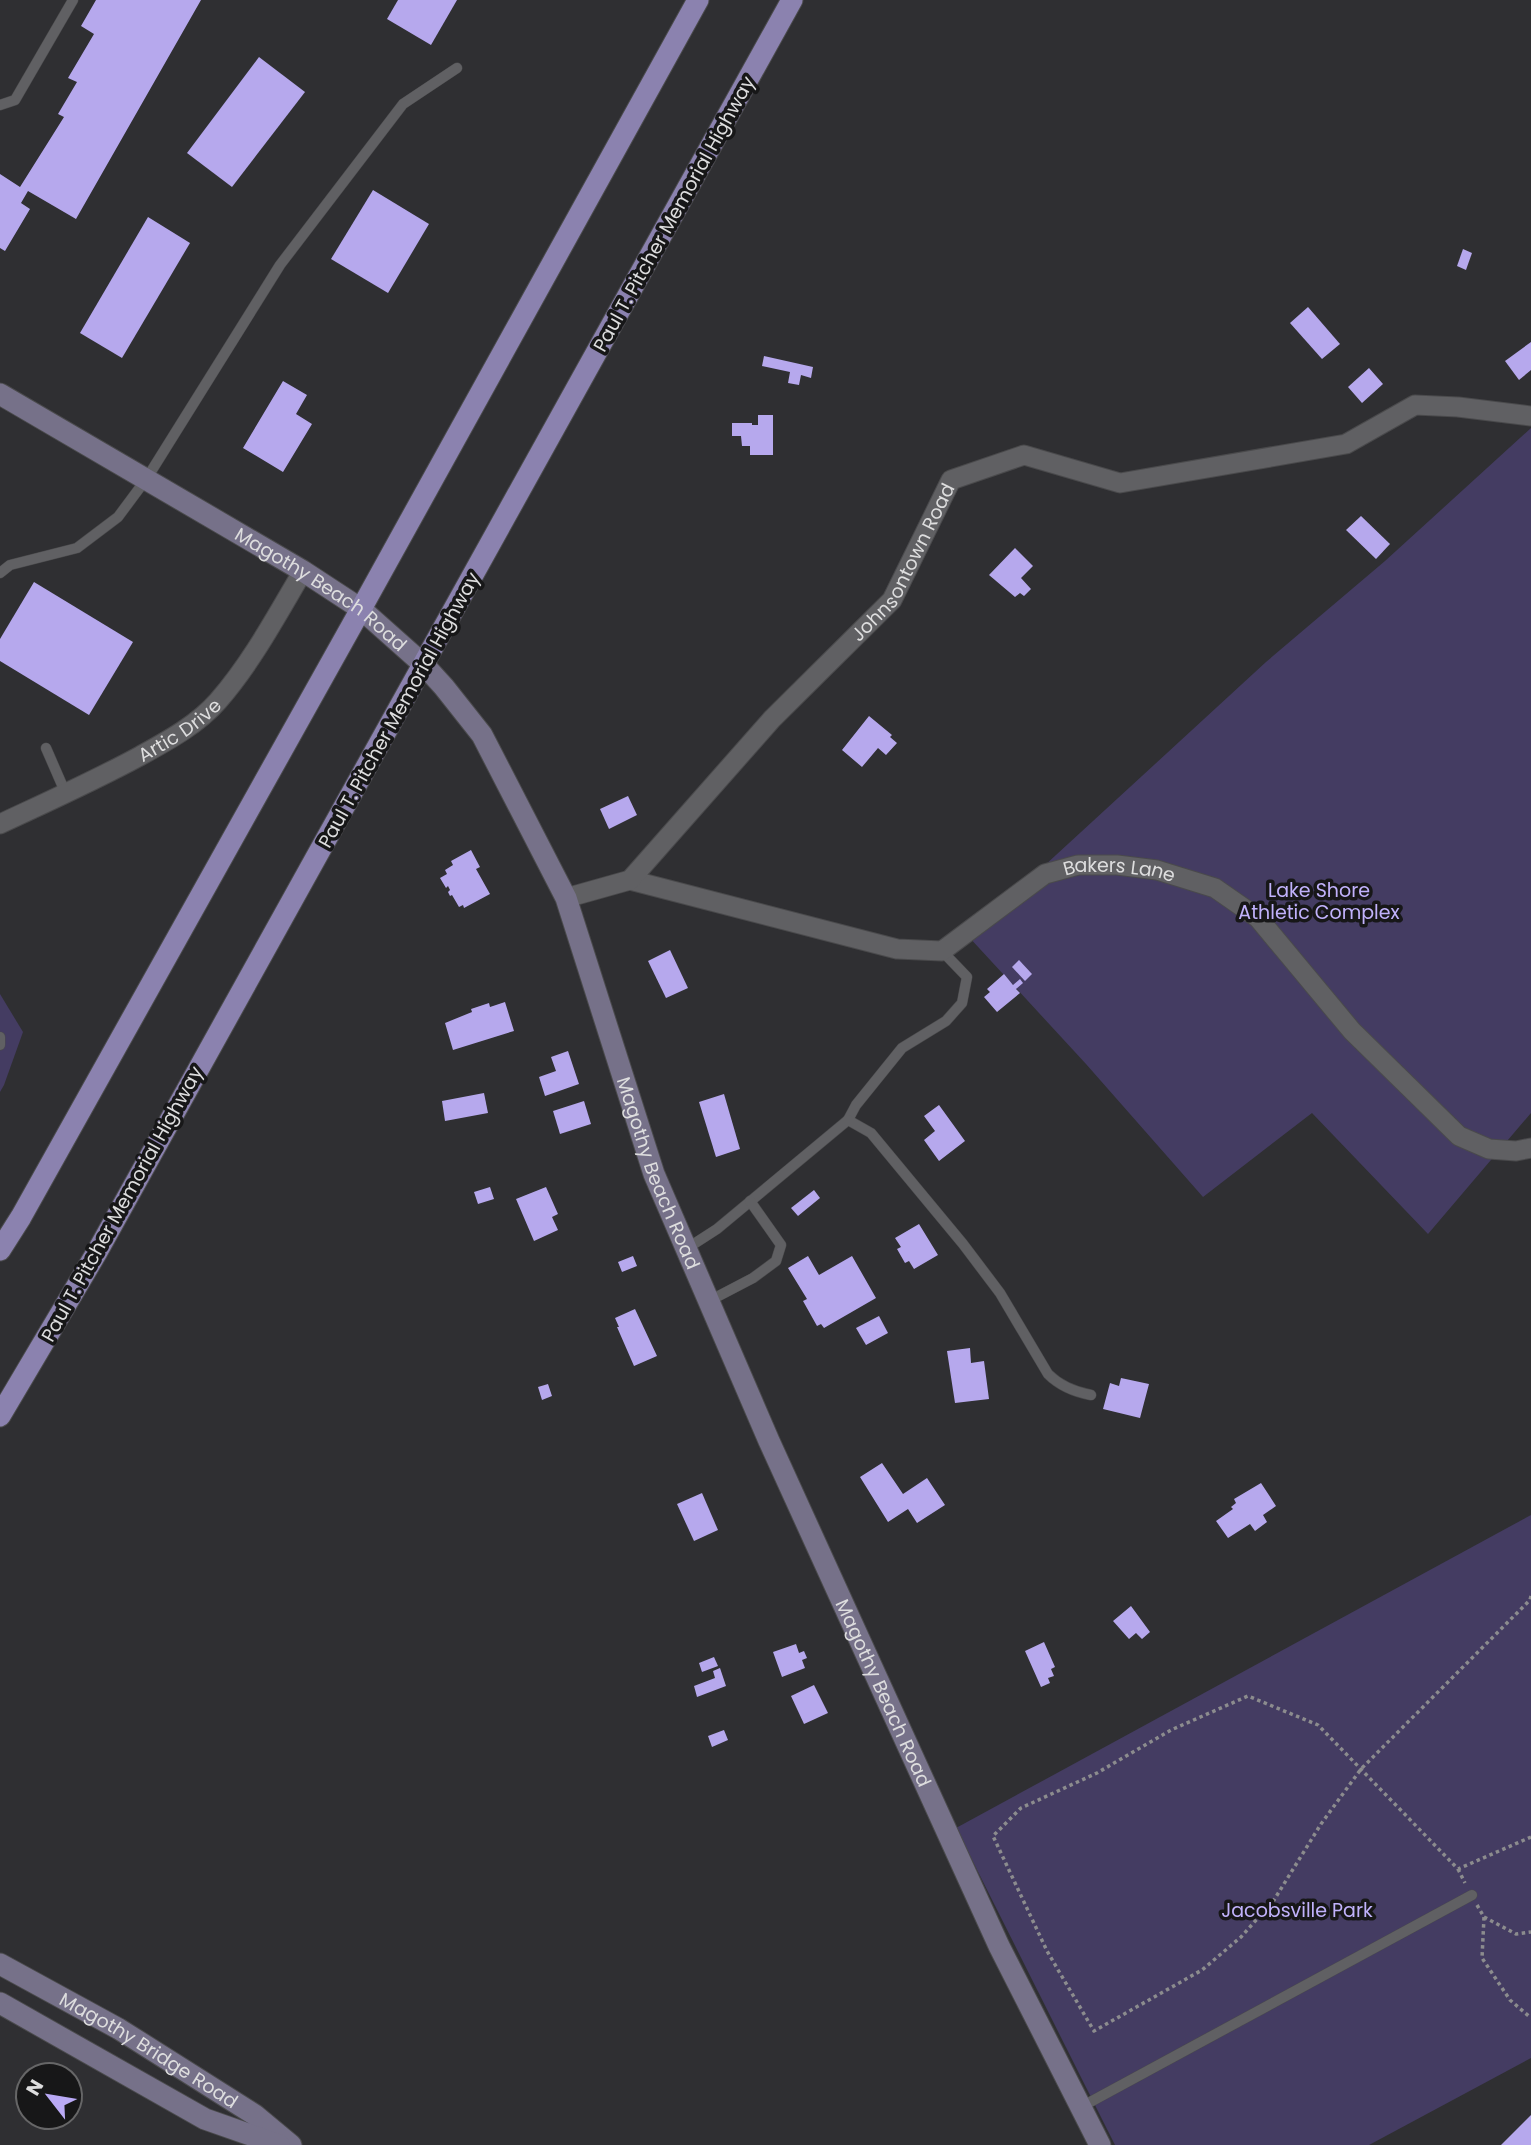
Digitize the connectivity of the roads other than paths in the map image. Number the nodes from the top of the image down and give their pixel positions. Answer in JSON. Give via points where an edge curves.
{"nodes":[{"id":1,"x":73,"y":0,"type":"edge"},
{"id":2,"x":698,"y":0,"type":"edge"},
{"id":3,"x":792,"y":0,"type":"edge"},
{"id":4,"x":457,"y":68,"type":"dead end"},
{"id":5,"x":0,"y":105,"type":"edge"},
{"id":6,"x":0,"y":394,"type":"edge"},
{"id":7,"x":1531,"y":416,"type":"edge"},
{"id":8,"x":146,"y":478,"type":"junction"},
{"id":9,"x":303,"y":571,"type":"junction"},
{"id":10,"x":0,"y":573,"type":"edge"},
{"id":11,"x":361,"y":609,"type":"junction"},
{"id":12,"x":424,"y":666,"type":"junction"},
{"id":13,"x":46,"y":748,"type":"dead end"},
{"id":14,"x":66,"y":794,"type":"junction"},
{"id":15,"x":0,"y":824,"type":"edge"},
{"id":16,"x":630,"y":880,"type":"junction"},
{"id":17,"x":566,"y":898,"type":"junction"},
{"id":18,"x":942,"y":951,"type":"junction"},
{"id":19,"x":0,"y":1037,"type":"edge"},
{"id":20,"x":0,"y":1045,"type":"edge"},
{"id":21,"x":848,"y":1120,"type":"junction"},
{"id":22,"x":1531,"y":1148,"type":"edge"},
{"id":23,"x":750,"y":1201,"type":"junction"},
{"id":24,"x":687,"y":1249,"type":"junction"},
{"id":25,"x":0,"y":1250,"type":"edge"},
{"id":26,"x":709,"y":1301,"type":"junction"},
{"id":27,"x":1091,"y":1395,"type":"dead end"},
{"id":28,"x":0,"y":1416,"type":"edge"},
{"id":29,"x":1472,"y":1895,"type":"dead end"},
{"id":30,"x":0,"y":1964,"type":"edge"},
{"id":31,"x":0,"y":2004,"type":"edge"},
{"id":32,"x":1081,"y":2107,"type":"junction"},
{"id":33,"x":279,"y":2145,"type":"edge"},
{"id":34,"x":291,"y":2145,"type":"edge"},
{"id":35,"x":1100,"y":2145,"type":"edge"}],
"edges":[{"from":1,"to":5,"type":"lane","via":[[15,100]]},
{"from":2,"to":11,"type":"main road"},
{"from":3,"to":12,"type":"main road","name":"Paul T. Pitcher Memorial Highway"},
{"from":4,"to":8,"type":"lane","via":[[403,104],[280,265]]},
{"from":6,"to":8,"type":"street","name":"Magothy Beach Road"},
{"from":7,"to":16,"type":"street","name":"Johnsontown Road","via":[[1415,405],[1346,444],[1120,483],[1024,455],[951,480],[892,600],[772,719]]},
{"from":8,"to":9,"type":"street","name":"Magothy Beach Road"},
{"from":8,"to":10,"type":"lane","via":[[118,517],[77,548],[10,565]]},
{"from":9,"to":11,"type":"street","name":"Magothy Beach Road"},
{"from":9,"to":14,"type":"street","name":"Artic Drive","via":[[217,703],[171,739]]},
{"from":11,"to":12,"type":"street","name":"Magothy Beach Road"},
{"from":11,"to":25,"type":"main road"},
{"from":12,"to":17,"type":"street","name":"Magothy Beach Road","via":[[482,736]]},
{"from":12,"to":28,"type":"main road","name":"Paul T. Pitcher Memorial Highway","via":[[97,1252]]},
{"from":13,"to":14,"type":"lane"},
{"from":14,"to":15,"type":"street","name":"Artic Drive"},
{"from":16,"to":17,"type":"street"},
{"from":16,"to":18,"type":"street","via":[[897,949]]},
{"from":17,"to":24,"type":"street","name":"Magothy Beach Road","via":[[654,1174]]},
{"from":18,"to":21,"type":"lane","via":[[967,977],[962,1003],[946,1021],[902,1048]]},
{"from":18,"to":22,"type":"street","name":"Bakers Lane","via":[[1045,874],[1078,865],[1157,870],[1215,888],[1258,918],[1352,1031],[1460,1136],[1489,1149]]},
{"from":19,"to":20,"type":"lane"},
{"from":21,"to":23,"type":"lane"},
{"from":21,"to":27,"type":"lane","via":[[871,1133],[963,1244],[1000,1293],[1048,1374],[1056,1382]]},
{"from":23,"to":24,"type":"lane"},
{"from":23,"to":26,"type":"lane","via":[[781,1245],[776,1261]]},
{"from":24,"to":26,"type":"street","name":"Magothy Beach Road"},
{"from":26,"to":32,"type":"street","name":"Magothy Beach Road","via":[[999,1946]]},
{"from":29,"to":32,"type":"lane"},
{"from":30,"to":34,"type":"street","name":"Magothy Bridge Road","via":[[119,2029],[255,2115]]},
{"from":31,"to":33,"type":"street","name":"Magothy Bridge Road","via":[[205,2119]]},
{"from":32,"to":35,"type":"street","name":"Magothy Beach Road"}]}
